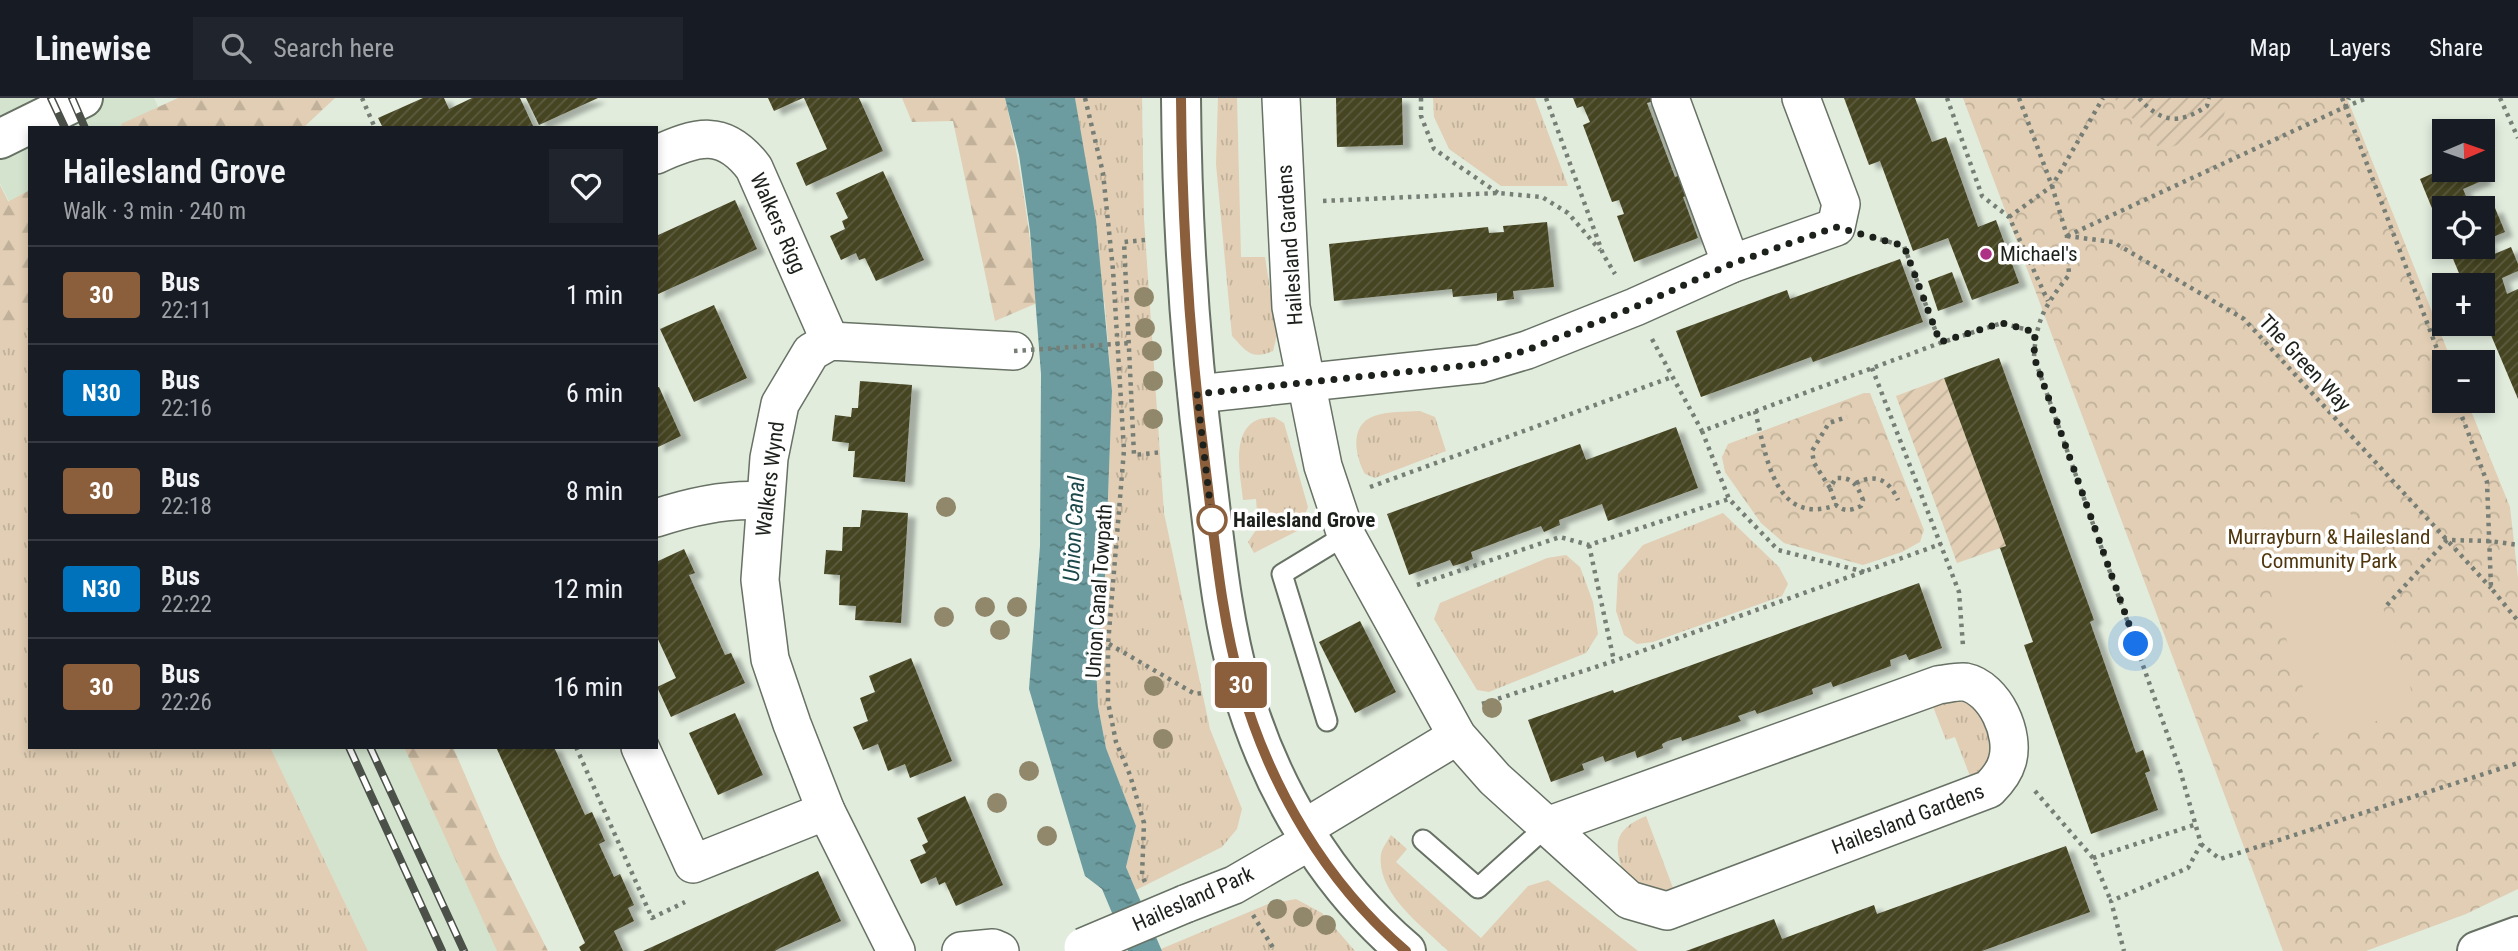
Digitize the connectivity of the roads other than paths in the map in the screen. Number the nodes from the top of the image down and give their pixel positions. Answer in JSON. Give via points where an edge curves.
{"nodes":[{"id":1,"x":83,"y":98,"type":"edge"},
{"id":2,"x":1181,"y":98,"type":"edge"},
{"id":3,"x":1281,"y":98,"type":"edge"},
{"id":4,"x":1670,"y":98,"type":"edge"},
{"id":5,"x":1801,"y":98,"type":"edge"},
{"id":6,"x":0,"y":139,"type":"edge"},
{"id":7,"x":658,"y":154,"type":"edge"},
{"id":8,"x":1731,"y":264,"type":"junction"},
{"id":9,"x":830,"y":341,"type":"junction"},
{"id":10,"x":1014,"y":351,"type":"road end"},
{"id":11,"x":1304,"y":381,"type":"junction"},
{"id":12,"x":1197,"y":394,"type":"junction"},
{"id":13,"x":765,"y":501,"type":"junction"},
{"id":14,"x":658,"y":517,"type":"edge"},
{"id":15,"x":1346,"y":535,"type":"junction"},
{"id":16,"x":1327,"y":721,"type":"dead end"},
{"id":17,"x":1451,"y":726,"type":"junction"},
{"id":18,"x":641,"y":749,"type":"edge"},
{"id":19,"x":826,"y":811,"type":"junction"},
{"id":20,"x":1547,"y":826,"type":"junction"},
{"id":21,"x":1307,"y":835,"type":"junction"},
{"id":22,"x":1423,"y":840,"type":"dead end"},
{"id":23,"x":2518,"y":936,"type":"edge"},
{"id":24,"x":1078,"y":949,"type":"edge"},
{"id":25,"x":896,"y":951,"type":"edge"},
{"id":26,"x":961,"y":951,"type":"edge"},
{"id":27,"x":1000,"y":951,"type":"edge"},
{"id":28,"x":1406,"y":951,"type":"edge"},
{"id":29,"x":2477,"y":951,"type":"edge"}],
"edges":[{"from":1,"to":6,"type":"street"},
{"from":2,"to":12,"type":"street","via":[[1185,238]]},
{"from":3,"to":11,"type":"street","name":"Hailesland Gardens","via":[[1291,307]]},
{"from":4,"to":8,"type":"street"},
{"from":5,"to":8,"type":"street","via":[[1841,204],[1836,227]]},
{"from":7,"to":9,"type":"street","name":"Walkers Rigg","via":[[688,140],[708,139],[742,152],[754,168]]},
{"from":8,"to":11,"type":"street","via":[[1635,307],[1480,364]]},
{"from":9,"to":10,"type":"street"},
{"from":9,"to":13,"type":"street","name":"Walkers Wynd","via":[[811,352],[780,404],[768,458]]},
{"from":11,"to":12,"type":"street"},
{"from":11,"to":15,"type":"street","name":"Hailesland Gardens","via":[[1322,466]]},
{"from":12,"to":21,"type":"street","via":[[1221,589],[1241,686],[1268,760]]},
{"from":13,"to":14,"type":"street","via":[[721,501]]},
{"from":13,"to":19,"type":"street","name":"Walkers Wynd","via":[[760,580],[770,659]]},
{"from":15,"to":16,"type":"lane","via":[[1282,573]]},
{"from":15,"to":17,"type":"street","name":"Hailesland Gardens"},
{"from":17,"to":20,"type":"street","name":"Hailesland Gardens","via":[[1495,779]]},
{"from":17,"to":21,"type":"street"},
{"from":18,"to":19,"type":"street","via":[[693,864]]},
{"from":19,"to":25,"type":"street","name":"Walkers Wynd"},
{"from":20,"to":20,"type":"street","name":"Hailesland Gardens","via":[[1938,684],[1965,682],[1980,688],[1995,704],[2008,738],[2008,760],[1989,789],[1667,911],[1629,900]]},
{"from":20,"to":22,"type":"lane","via":[[1478,888]]},
{"from":21,"to":24,"type":"street","name":"Hailesland Park","bridge":true,"via":[[1234,885]]},
{"from":21,"to":28,"type":"street","via":[[1379,928]]},
{"from":23,"to":29,"type":"street"},
{"from":26,"to":27,"type":"street"}]}
